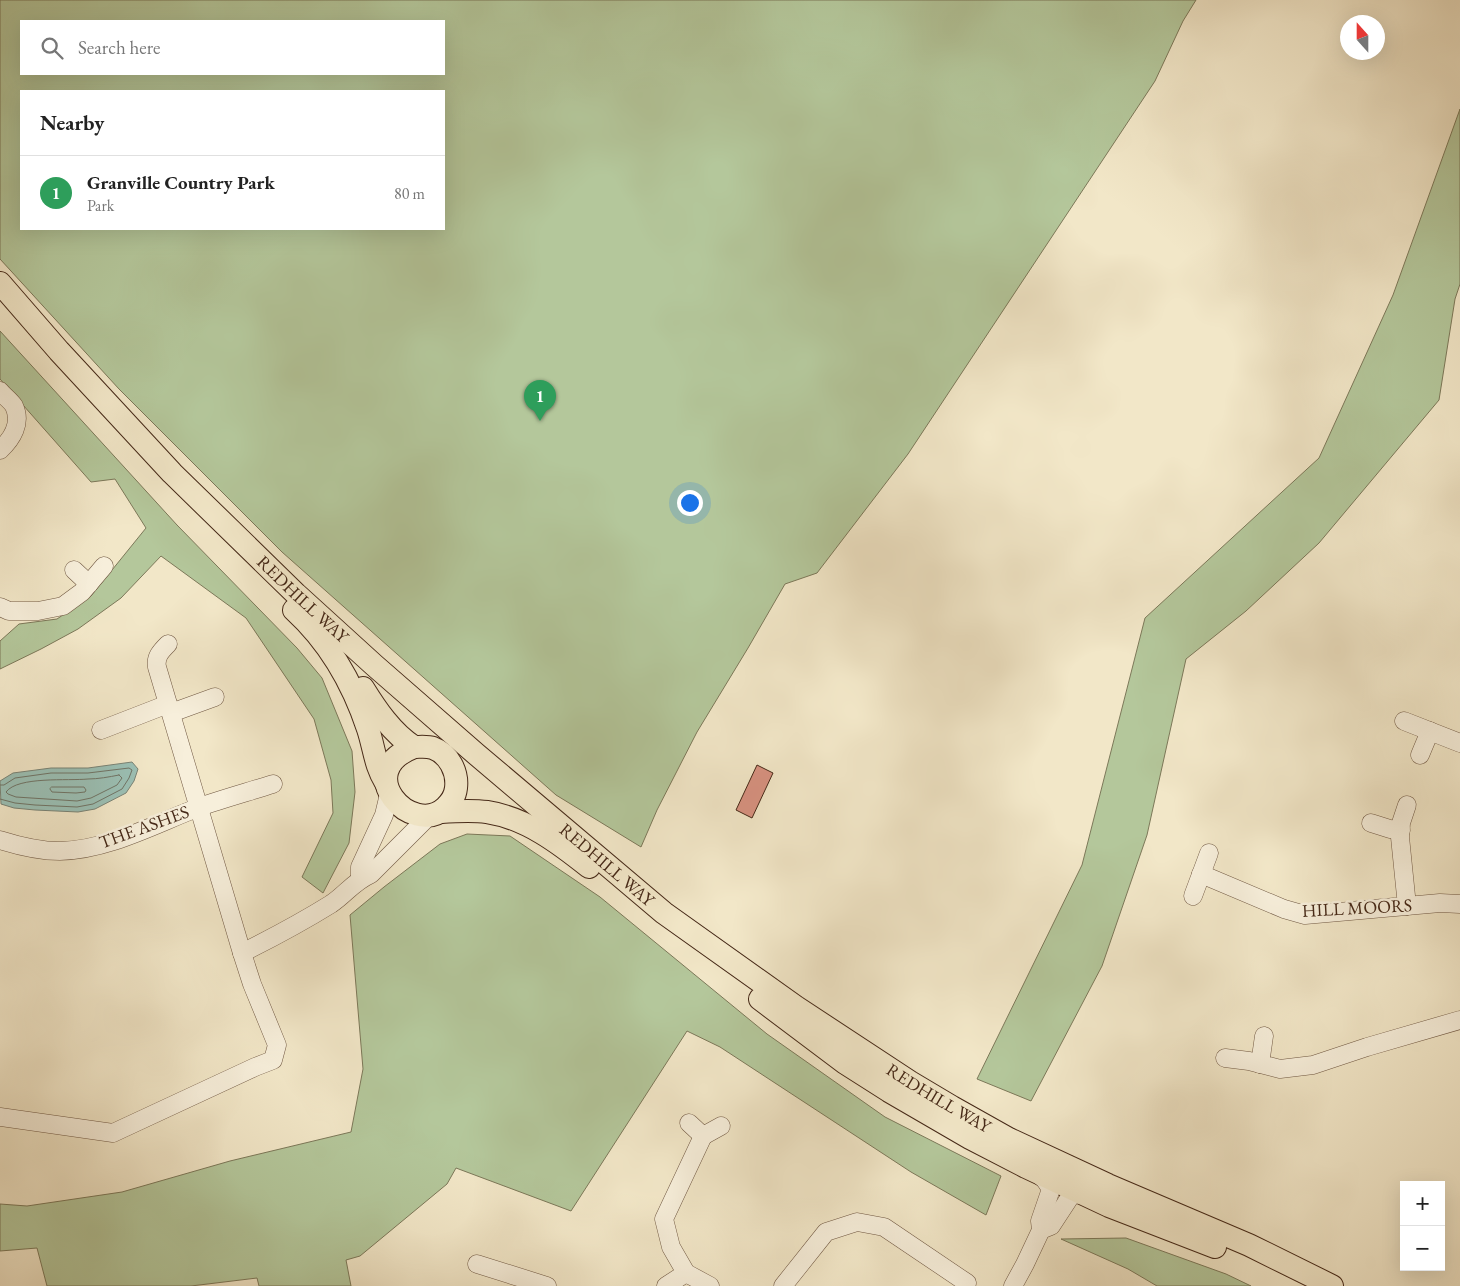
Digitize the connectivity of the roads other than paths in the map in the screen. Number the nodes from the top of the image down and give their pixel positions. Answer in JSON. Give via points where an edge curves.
{"nodes":[{"id":1,"x":0,"y":283,"type":"edge"},
{"id":2,"x":0,"y":307,"type":"edge"},
{"id":3,"x":0,"y":391,"type":"edge"},
{"id":4,"x":0,"y":450,"type":"edge"},
{"id":5,"x":104,"y":566,"type":"dead end"},
{"id":6,"x":74,"y":570,"type":"dead end"},
{"id":7,"x":89,"y":584,"type":"junction"},
{"id":8,"x":296,"y":594,"type":"junction"},
{"id":9,"x":0,"y":607,"type":"edge"},
{"id":10,"x":168,"y":644,"type":"dead end"},
{"id":11,"x":216,"y":697,"type":"dead end"},
{"id":12,"x":169,"y":709,"type":"junction"},
{"id":13,"x":1404,"y":721,"type":"dead end"},
{"id":14,"x":101,"y":730,"type":"dead end"},
{"id":15,"x":1430,"y":731,"type":"junction"},
{"id":16,"x":1460,"y":744,"type":"edge"},
{"id":17,"x":414,"y":747,"type":"junction"},
{"id":18,"x":1420,"y":755,"type":"dead end"},
{"id":19,"x":446,"y":757,"type":"junction"},
{"id":20,"x":273,"y":784,"type":"dead end"},
{"id":21,"x":388,"y":789,"type":"junction"},
{"id":22,"x":1407,"y":805,"type":"dead end"},
{"id":23,"x":200,"y":807,"type":"junction"},
{"id":24,"x":436,"y":814,"type":"junction"},
{"id":25,"x":551,"y":816,"type":"junction"},
{"id":26,"x":1371,"y":823,"type":"dead end"},
{"id":27,"x":1400,"y":830,"type":"junction"},
{"id":28,"x":0,"y":840,"type":"edge"},
{"id":29,"x":1209,"y":853,"type":"dead end"},
{"id":30,"x":1201,"y":874,"type":"junction"},
{"id":31,"x":360,"y":879,"type":"junction"},
{"id":32,"x":1193,"y":896,"type":"dead end"},
{"id":33,"x":1460,"y":904,"type":"edge"},
{"id":34,"x":1407,"y":906,"type":"junction"},
{"id":35,"x":242,"y":953,"type":"junction"},
{"id":36,"x":1460,"y":1020,"type":"edge"},
{"id":37,"x":1264,"y":1036,"type":"dead end"},
{"id":38,"x":1225,"y":1058,"type":"dead end"},
{"id":39,"x":1260,"y":1064,"type":"junction"},
{"id":40,"x":0,"y":1117,"type":"edge"},
{"id":41,"x":690,"y":1123,"type":"dead end"},
{"id":42,"x":721,"y":1126,"type":"dead end"},
{"id":43,"x":703,"y":1136,"type":"junction"},
{"id":44,"x":1036,"y":1172,"type":"junction"},
{"id":45,"x":1088,"y":1196,"type":"junction"},
{"id":46,"x":1041,"y":1230,"type":"junction"},
{"id":47,"x":477,"y":1264,"type":"dead end"},
{"id":48,"x":686,"y":1273,"type":"junction"},
{"id":49,"x":967,"y":1283,"type":"dead end"},
{"id":50,"x":547,"y":1286,"type":"edge"},
{"id":51,"x":666,"y":1286,"type":"edge"},
{"id":52,"x":710,"y":1286,"type":"edge"},
{"id":53,"x":783,"y":1286,"type":"edge"},
{"id":54,"x":1013,"y":1286,"type":"edge"},
{"id":55,"x":1303,"y":1286,"type":"edge"},
{"id":56,"x":1332,"y":1286,"type":"edge"}],
"edges":[{"from":1,"to":8,"type":"main road","name":"REDHILL WAY","via":[[172,473]]},
{"from":2,"to":21,"type":"main road","name":"REDHILL WAY","via":[[115,434],[318,636],[351,686]]},
{"from":3,"to":4,"type":"street","via":[[14,406],[17,423],[10,440]]},
{"from":5,"to":7,"type":"street"},
{"from":6,"to":7,"type":"street"},
{"from":7,"to":9,"type":"street","via":[[63,606],[38,611],[9,611]]},
{"from":8,"to":17,"type":"main road","via":[[304,610],[325,632],[384,719]]},
{"from":8,"to":25,"type":"main road","name":"REDHILL WAY"},
{"from":10,"to":12,"type":"street","via":[[156,662]]},
{"from":11,"to":12,"type":"street"},
{"from":12,"to":14,"type":"street"},
{"from":12,"to":23,"type":"street"},
{"from":13,"to":15,"type":"street"},
{"from":15,"to":16,"type":"street"},
{"from":15,"to":18,"type":"street"},
{"from":17,"to":19,"type":"main road","via":[[432,748]]},
{"from":17,"to":21,"type":"main road","via":[[393,760],[387,772]]},
{"from":19,"to":24,"type":"main road","via":[[455,773],[456,788],[453,800]]},
{"from":19,"to":25,"type":"main road","via":[[462,762],[522,810]]},
{"from":20,"to":23,"type":"street","name":"THE ASHES"},
{"from":21,"to":24,"type":"main road","via":[[395,801],[407,810],[420,815]]},
{"from":21,"to":31,"type":"street","via":[[384,815],[360,867]]},
{"from":22,"to":27,"type":"street"},
{"from":23,"to":28,"type":"street","name":"THE ASHES","via":[[86,848],[60,851],[28,848]]},
{"from":23,"to":35,"type":"street"},
{"from":24,"to":31,"type":"street","via":[[371,874]]},
{"from":24,"to":44,"type":"main road","name":"REDHILL WAY","via":[[487,812],[505,816],[538,831],[845,1063],[970,1138]]},
{"from":25,"to":56,"type":"main road","name":"REDHILL WAY","via":[[664,913],[804,1012],[952,1108],[1009,1139],[1249,1245]]},
{"from":26,"to":27,"type":"street"},
{"from":27,"to":34,"type":"street"},
{"from":29,"to":30,"type":"street"},
{"from":30,"to":32,"type":"street"},
{"from":30,"to":34,"type":"street","name":"HILL MOORS","via":[[1306,915]]},
{"from":31,"to":35,"type":"street","via":[[332,903]]},
{"from":33,"to":34,"type":"street","name":"HILL MOORS"},
{"from":35,"to":40,"type":"street","via":[[277,1045],[273,1060],[113,1133]]},
{"from":36,"to":39,"type":"street","via":[[1313,1065],[1280,1068]]},
{"from":37,"to":39,"type":"street"},
{"from":38,"to":39,"type":"street"},
{"from":41,"to":43,"type":"street"},
{"from":42,"to":43,"type":"street"},
{"from":43,"to":48,"type":"street","via":[[664,1218],[671,1247]]},
{"from":44,"to":45,"type":"main road","name":"REDHILL WAY"},
{"from":44,"to":46,"type":"street","via":[[1051,1189],[1040,1221]]},
{"from":45,"to":46,"type":"street","via":[[1076,1194],[1070,1197],[1051,1226]]},
{"from":45,"to":55,"type":"main road","name":"REDHILL WAY"},
{"from":46,"to":54,"type":"street"},
{"from":47,"to":50,"type":"street"},
{"from":48,"to":51,"type":"street"},
{"from":48,"to":52,"type":"street"},
{"from":49,"to":53,"type":"street","via":[[884,1227],[857,1222],[826,1232]]}]}
